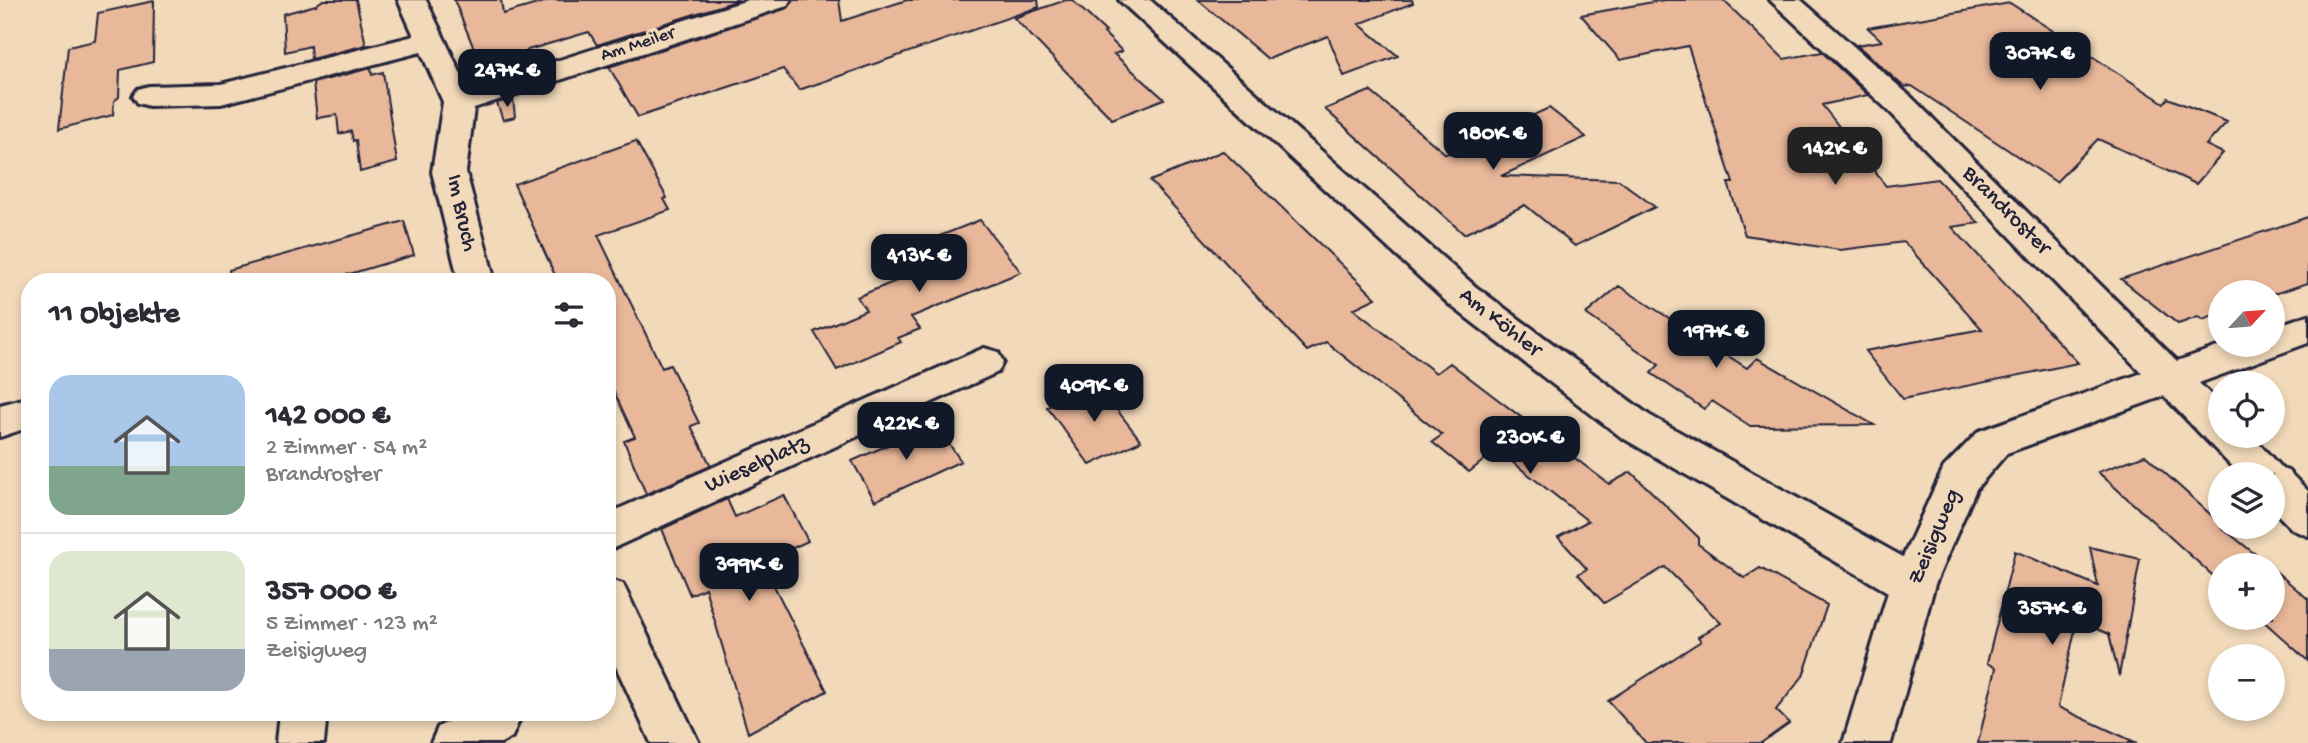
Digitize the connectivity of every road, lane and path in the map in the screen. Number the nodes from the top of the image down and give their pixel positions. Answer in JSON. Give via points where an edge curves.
{"nodes":[{"id":1,"x":412,"y":0,"type":"edge"},
{"id":2,"x":777,"y":0,"type":"edge"},
{"id":3,"x":1133,"y":0,"type":"edge"},
{"id":4,"x":1784,"y":0,"type":"edge"},
{"id":5,"x":429,"y":41,"type":"junction"},
{"id":6,"x":149,"y":96,"type":"dead end"},
{"id":7,"x":459,"y":102,"type":"junction"},
{"id":8,"x":470,"y":273,"type":"edge"},
{"id":9,"x":2308,"y":329,"type":"edge"},
{"id":10,"x":2286,"y":337,"type":"edge"},
{"id":11,"x":2230,"y":357,"type":"edge"},
{"id":12,"x":984,"y":362,"type":"dead end"},
{"id":13,"x":2170,"y":378,"type":"junction"},
{"id":14,"x":21,"y":415,"type":"edge"},
{"id":15,"x":2208,"y":417,"type":"edge"},
{"id":16,"x":0,"y":421,"type":"edge"},
{"id":17,"x":2239,"y":448,"type":"edge"},
{"id":18,"x":2252,"y":462,"type":"edge"},
{"id":19,"x":2285,"y":496,"type":"edge"},
{"id":20,"x":2308,"y":518,"type":"edge"},
{"id":21,"x":616,"y":529,"type":"edge"},
{"id":22,"x":1913,"y":584,"type":"junction"},
{"id":23,"x":616,"y":617,"type":"edge"},
{"id":24,"x":302,"y":721,"type":"edge"},
{"id":25,"x":495,"y":721,"type":"dead end"},
{"id":26,"x":300,"y":743,"type":"edge"},
{"id":27,"x":455,"y":743,"type":"edge"},
{"id":28,"x":676,"y":743,"type":"edge"},
{"id":29,"x":1867,"y":743,"type":"edge"}],
"edges":[{"from":1,"to":5,"type":"street"},
{"from":2,"to":7,"type":"street","name":"Am Meiler"},
{"from":3,"to":22,"type":"street","name":"Am Köhler","via":[[1463,296],[1624,418]]},
{"from":4,"to":13,"type":"street","name":"Brandroster","via":[[1899,103]]},
{"from":5,"to":6,"type":"street","via":[[221,94]]},
{"from":5,"to":7,"type":"street"},
{"from":7,"to":8,"type":"street","name":"Im Bruch","via":[[449,172]]},
{"from":9,"to":10,"type":"street"},
{"from":11,"to":13,"type":"street","name":"Zeisigweg"},
{"from":12,"to":21,"type":"street","name":"Wieselplatz"},
{"from":13,"to":15,"type":"street","name":"Brandroster"},
{"from":13,"to":22,"type":"street","name":"Zeisigweg","via":[[1993,442],[1959,480]]},
{"from":14,"to":16,"type":"street"},
{"from":17,"to":18,"type":"street"},
{"from":19,"to":20,"type":"street"},
{"from":22,"to":29,"type":"street","name":"Zeisigweg"},
{"from":23,"to":28,"type":"street"},
{"from":24,"to":26,"type":"street"},
{"from":25,"to":27,"type":"street"}]}
